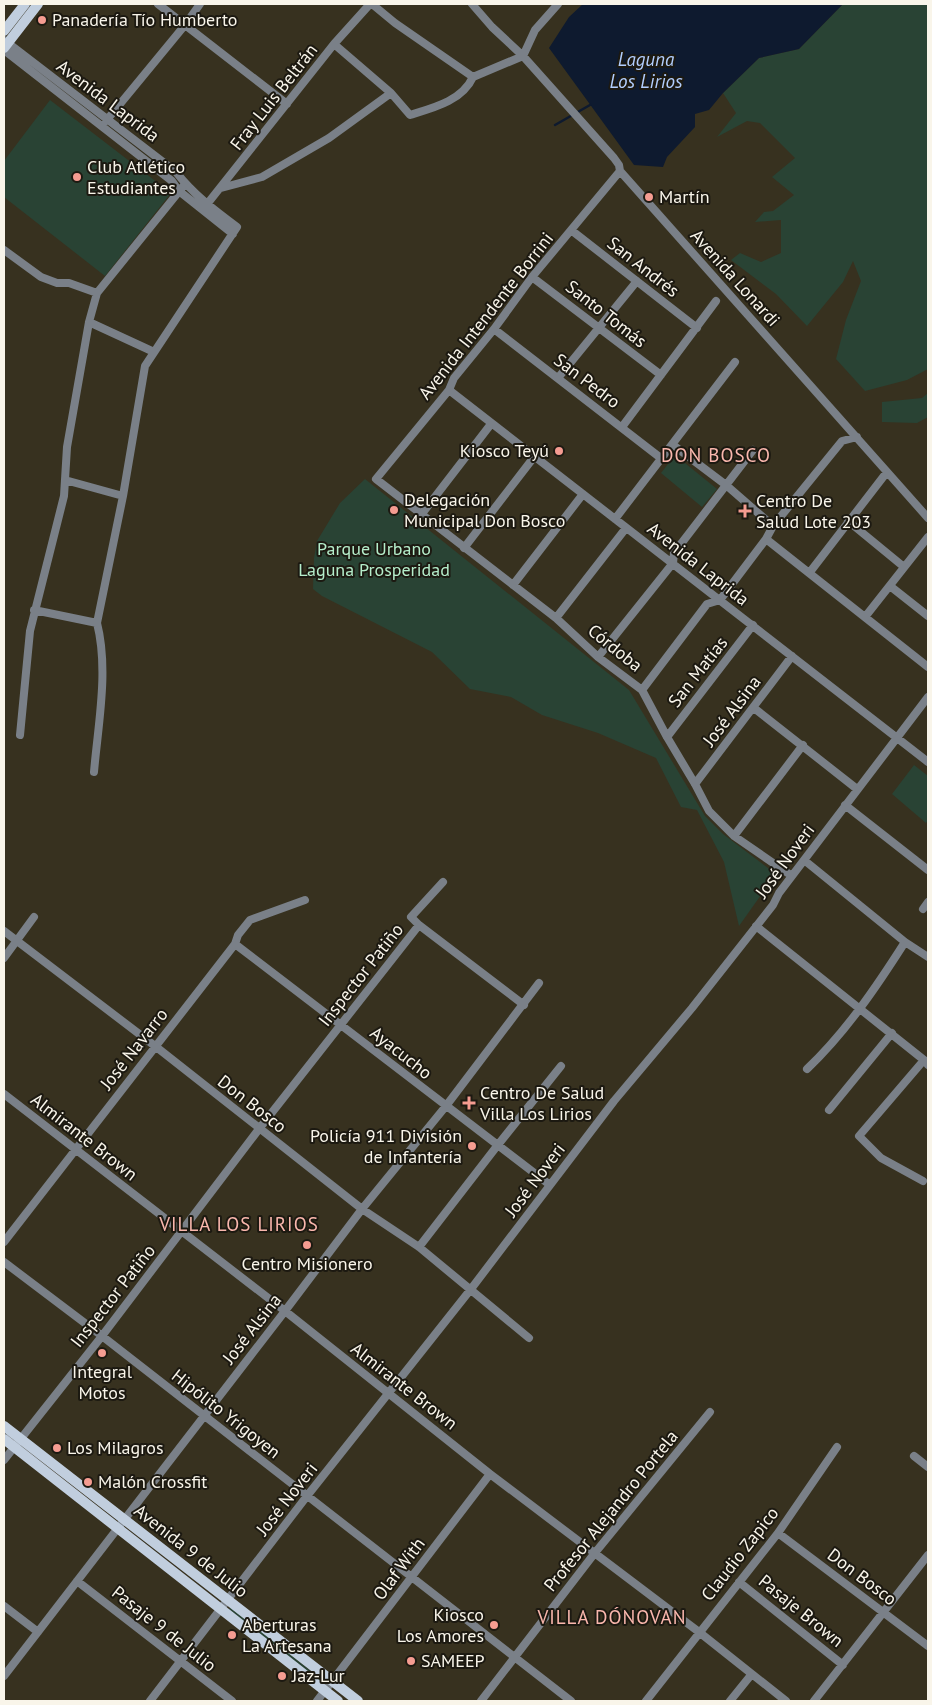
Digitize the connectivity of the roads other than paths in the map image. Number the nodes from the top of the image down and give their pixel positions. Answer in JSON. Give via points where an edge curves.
{"nodes":[{"id":1,"x":25,"y":4,"type":"edge"},
{"id":2,"x":38,"y":4,"type":"edge"},
{"id":3,"x":158,"y":4,"type":"edge"},
{"id":4,"x":200,"y":4,"type":"edge"},
{"id":5,"x":371,"y":4,"type":"edge"},
{"id":6,"x":472,"y":4,"type":"edge"},
{"id":7,"x":558,"y":4,"type":"edge"},
{"id":8,"x":185,"y":24,"type":"junction"},
{"id":9,"x":4,"y":31,"type":"edge"},
{"id":10,"x":334,"y":44,"type":"junction"},
{"id":11,"x":5,"y":45,"type":"edge"},
{"id":12,"x":523,"y":56,"type":"junction"},
{"id":13,"x":473,"y":77,"type":"junction"},
{"id":14,"x":391,"y":94,"type":"junction"},
{"id":15,"x":287,"y":104,"type":"junction"},
{"id":16,"x":107,"y":118,"type":"junction"},
{"id":17,"x":101,"y":126,"type":"junction"},
{"id":18,"x":620,"y":172,"type":"junction"},
{"id":19,"x":185,"y":184,"type":"junction"},
{"id":20,"x":221,"y":188,"type":"junction"},
{"id":21,"x":179,"y":191,"type":"junction"},
{"id":22,"x":205,"y":208,"type":"junction"},
{"id":23,"x":572,"y":230,"type":"junction"},
{"id":24,"x":4,"y":250,"type":"edge"},
{"id":25,"x":532,"y":277,"type":"junction"},
{"id":26,"x":637,"y":281,"type":"junction"},
{"id":27,"x":98,"y":293,"type":"junction"},
{"id":28,"x":716,"y":301,"type":"dead end"},
{"id":29,"x":88,"y":322,"type":"junction"},
{"id":30,"x":599,"y":327,"type":"junction"},
{"id":31,"x":697,"y":328,"type":"junction"},
{"id":32,"x":494,"y":329,"type":"junction"},
{"id":33,"x":154,"y":352,"type":"junction"},
{"id":34,"x":735,"y":362,"type":"dead end"},
{"id":35,"x":661,"y":375,"type":"junction"},
{"id":36,"x":558,"y":378,"type":"junction"},
{"id":37,"x":449,"y":390,"type":"junction"},
{"id":38,"x":491,"y":424,"type":"junction"},
{"id":39,"x":622,"y":427,"type":"junction"},
{"id":40,"x":857,"y":437,"type":"junction"},
{"id":41,"x":673,"y":445,"type":"junction"},
{"id":42,"x":753,"y":450,"type":"dead end"},
{"id":43,"x":534,"y":457,"type":"junction"},
{"id":44,"x":662,"y":459,"type":"junction"},
{"id":45,"x":887,"y":472,"type":"junction"},
{"id":46,"x":376,"y":479,"type":"joint"},
{"id":47,"x":65,"y":480,"type":"junction"},
{"id":48,"x":726,"y":485,"type":"junction"},
{"id":49,"x":583,"y":494,"type":"junction"},
{"id":50,"x":123,"y":496,"type":"junction"},
{"id":51,"x":421,"y":515,"type":"junction"},
{"id":52,"x":928,"y":518,"type":"edge"},
{"id":53,"x":615,"y":519,"type":"junction"},
{"id":54,"x":848,"y":521,"type":"junction"},
{"id":55,"x":773,"y":526,"type":"junction"},
{"id":56,"x":626,"y":528,"type":"junction"},
{"id":57,"x":928,"y":537,"type":"edge"},
{"id":58,"x":766,"y":538,"type":"junction"},
{"id":59,"x":464,"y":548,"type":"junction"},
{"id":60,"x":673,"y":564,"type":"junction"},
{"id":61,"x":904,"y":567,"type":"junction"},
{"id":62,"x":810,"y":572,"type":"junction"},
{"id":63,"x":513,"y":585,"type":"junction"},
{"id":64,"x":890,"y":586,"type":"junction"},
{"id":65,"x":720,"y":600,"type":"junction"},
{"id":66,"x":34,"y":610,"type":"junction"},
{"id":67,"x":928,"y":616,"type":"edge"},
{"id":68,"x":865,"y":617,"type":"junction"},
{"id":69,"x":556,"y":618,"type":"junction"},
{"id":70,"x":97,"y":623,"type":"junction"},
{"id":71,"x":753,"y":625,"type":"junction"},
{"id":72,"x":792,"y":656,"type":"junction"},
{"id":73,"x":598,"y":657,"type":"junction"},
{"id":74,"x":928,"y":667,"type":"edge"},
{"id":75,"x":642,"y":690,"type":"junction"},
{"id":76,"x":928,"y":697,"type":"edge"},
{"id":77,"x":754,"y":708,"type":"junction"},
{"id":78,"x":20,"y":735,"type":"dead end"},
{"id":79,"x":667,"y":736,"type":"junction"},
{"id":80,"x":897,"y":738,"type":"junction"},
{"id":81,"x":803,"y":745,"type":"junction"},
{"id":82,"x":928,"y":762,"type":"edge"},
{"id":83,"x":94,"y":772,"type":"dead end"},
{"id":84,"x":696,"y":784,"type":"junction"},
{"id":85,"x":858,"y":790,"type":"junction"},
{"id":86,"x":845,"y":805,"type":"junction"},
{"id":87,"x":734,"y":836,"type":"junction"},
{"id":88,"x":804,"y":860,"type":"junction"},
{"id":89,"x":928,"y":870,"type":"edge"},
{"id":90,"x":792,"y":876,"type":"junction"},
{"id":91,"x":443,"y":882,"type":"dead end"},
{"id":92,"x":305,"y":900,"type":"dead end"},
{"id":93,"x":928,"y":902,"type":"edge"},
{"id":94,"x":922,"y":909,"type":"dead end"},
{"id":95,"x":34,"y":917,"type":"dead end"},
{"id":96,"x":419,"y":925,"type":"junction"},
{"id":97,"x":756,"y":926,"type":"junction"},
{"id":98,"x":4,"y":932,"type":"edge"},
{"id":99,"x":16,"y":941,"type":"junction"},
{"id":100,"x":905,"y":942,"type":"junction"},
{"id":101,"x":235,"y":944,"type":"junction"},
{"id":102,"x":928,"y":957,"type":"edge"},
{"id":103,"x":4,"y":958,"type":"edge"},
{"id":104,"x":539,"y":983,"type":"dead end"},
{"id":105,"x":524,"y":1005,"type":"junction"},
{"id":106,"x":860,"y":1007,"type":"junction"},
{"id":107,"x":341,"y":1025,"type":"junction"},
{"id":108,"x":892,"y":1033,"type":"junction"},
{"id":109,"x":155,"y":1046,"type":"junction"},
{"id":110,"x":926,"y":1062,"type":"edge"},
{"id":111,"x":562,"y":1066,"type":"dead end"},
{"id":112,"x":807,"y":1068,"type":"dead end"},
{"id":113,"x":4,"y":1094,"type":"edge"},
{"id":114,"x":446,"y":1106,"type":"junction"},
{"id":115,"x":829,"y":1110,"type":"dead end"},
{"id":116,"x":259,"y":1129,"type":"junction"},
{"id":117,"x":497,"y":1146,"type":"junction"},
{"id":118,"x":76,"y":1149,"type":"junction"},
{"id":119,"x":923,"y":1181,"type":"dead end"},
{"id":120,"x":550,"y":1185,"type":"junction"},
{"id":121,"x":362,"y":1209,"type":"junction"},
{"id":122,"x":182,"y":1232,"type":"junction"},
{"id":123,"x":4,"y":1242,"type":"edge"},
{"id":124,"x":419,"y":1247,"type":"junction"},
{"id":125,"x":4,"y":1262,"type":"edge"},
{"id":126,"x":471,"y":1289,"type":"junction"},
{"id":127,"x":285,"y":1312,"type":"junction"},
{"id":128,"x":102,"y":1336,"type":"junction"},
{"id":129,"x":530,"y":1338,"type":"dead end"},
{"id":130,"x":388,"y":1393,"type":"junction"},
{"id":131,"x":710,"y":1412,"type":"dead end"},
{"id":132,"x":204,"y":1415,"type":"junction"},
{"id":133,"x":4,"y":1426,"type":"edge"},
{"id":134,"x":4,"y":1439,"type":"edge"},
{"id":135,"x":17,"y":1443,"type":"junction"},
{"id":136,"x":837,"y":1447,"type":"dead end"},
{"id":137,"x":914,"y":1456,"type":"dead end"},
{"id":138,"x":4,"y":1460,"type":"edge"},
{"id":139,"x":928,"y":1467,"type":"edge"},
{"id":140,"x":490,"y":1474,"type":"junction"},
{"id":141,"x":307,"y":1496,"type":"junction"},
{"id":142,"x":124,"y":1519,"type":"junction"},
{"id":143,"x":117,"y":1528,"type":"junction"},
{"id":144,"x":778,"y":1533,"type":"junction"},
{"id":145,"x":594,"y":1554,"type":"junction"},
{"id":146,"x":928,"y":1555,"type":"edge"},
{"id":147,"x":412,"y":1577,"type":"junction"},
{"id":148,"x":77,"y":1582,"type":"junction"},
{"id":149,"x":739,"y":1582,"type":"junction"},
{"id":150,"x":228,"y":1600,"type":"junction"},
{"id":151,"x":4,"y":1606,"type":"edge"},
{"id":152,"x":220,"y":1609,"type":"junction"},
{"id":153,"x":885,"y":1612,"type":"junction"},
{"id":154,"x":38,"y":1632,"type":"junction"},
{"id":155,"x":699,"y":1632,"type":"junction"},
{"id":156,"x":928,"y":1646,"type":"edge"},
{"id":157,"x":514,"y":1658,"type":"junction"},
{"id":158,"x":180,"y":1661,"type":"junction"},
{"id":159,"x":843,"y":1665,"type":"junction"},
{"id":160,"x":751,"y":1675,"type":"junction"},
{"id":161,"x":4,"y":1676,"type":"edge"},
{"id":162,"x":332,"y":1681,"type":"junction"},
{"id":163,"x":325,"y":1691,"type":"junction"},
{"id":164,"x":150,"y":1701,"type":"edge"},
{"id":165,"x":232,"y":1701,"type":"edge"},
{"id":166,"x":317,"y":1701,"type":"edge"},
{"id":167,"x":338,"y":1701,"type":"edge"},
{"id":168,"x":358,"y":1701,"type":"edge"},
{"id":169,"x":480,"y":1701,"type":"edge"},
{"id":170,"x":571,"y":1701,"type":"edge"},
{"id":171,"x":646,"y":1701,"type":"edge"},
{"id":172,"x":730,"y":1701,"type":"edge"},
{"id":173,"x":786,"y":1701,"type":"edge"},
{"id":174,"x":814,"y":1701,"type":"edge"}],
"edges":[{"from":1,"to":9,"type":"main road"},
{"from":2,"to":11,"type":"main road"},
{"from":3,"to":8,"type":"street"},
{"from":4,"to":8,"type":"street"},
{"from":5,"to":10,"type":"street","name":"Fray Luis Beltrán"},
{"from":5,"to":13,"type":"street"},
{"from":6,"to":12,"type":"street","name":"Avenida Lonardi"},
{"from":7,"to":12,"type":"street","via":[[535,30]]},
{"from":8,"to":15,"type":"street"},
{"from":8,"to":16,"type":"street"},
{"from":10,"to":14,"type":"street"},
{"from":10,"to":15,"type":"street","name":"Fray Luis Beltrán"},
{"from":11,"to":16,"type":"street","name":"Avenida Laprida"},
{"from":11,"to":17,"type":"street","name":"Avenida Laprida"},
{"from":12,"to":13,"type":"street"},
{"from":12,"to":18,"type":"street","name":"Avenida Lonardi","via":[[614,158]]},
{"from":13,"to":14,"type":"street","via":[[469,85],[443,106],[410,115]]},
{"from":14,"to":20,"type":"street","via":[[329,138],[262,178]]},
{"from":15,"to":20,"type":"street","name":"Fray Luis Beltrán"},
{"from":16,"to":17,"type":"street"},
{"from":16,"to":19,"type":"street","name":"Avenida Laprida","via":[[176,172]]},
{"from":17,"to":21,"type":"street","name":"Avenida Laprida"},
{"from":18,"to":23,"type":"street","name":"Avenida Intendente Borrini"},
{"from":18,"to":40,"type":"street","name":"Avenida Lonardi"},
{"from":19,"to":21,"type":"street"},
{"from":19,"to":22,"type":"street","name":"Avenida Laprida"},
{"from":20,"to":22,"type":"street","name":"Fray Luis Beltrán"},
{"from":21,"to":22,"type":"street","name":"Avenida Laprida"},
{"from":21,"to":27,"type":"street"},
{"from":22,"to":33,"type":"street","name":"Avenida Laprida","via":[[235,230]]},
{"from":23,"to":25,"type":"street","name":"Avenida Intendente Borrini"},
{"from":23,"to":26,"type":"street","name":"San Andrés"},
{"from":24,"to":27,"type":"street","via":[[41,278]]},
{"from":25,"to":30,"type":"street","name":"Santo Tomás"},
{"from":25,"to":32,"type":"street","name":"Avenida Intendente Borrini"},
{"from":26,"to":30,"type":"street"},
{"from":26,"to":31,"type":"street","name":"San Andrés"},
{"from":27,"to":29,"type":"street"},
{"from":28,"to":31,"type":"street"},
{"from":29,"to":33,"type":"street"},
{"from":29,"to":47,"type":"street","via":[[67,447]]},
{"from":30,"to":35,"type":"street","name":"Santo Tomás"},
{"from":30,"to":36,"type":"street"},
{"from":31,"to":35,"type":"street"},
{"from":32,"to":36,"type":"street","name":"San Pedro"},
{"from":32,"to":37,"type":"street","name":"Avenida Intendente Borrini","via":[[454,378]]},
{"from":33,"to":50,"type":"street","via":[[145,366]]},
{"from":34,"to":41,"type":"street"},
{"from":35,"to":39,"type":"street"},
{"from":36,"to":39,"type":"street","name":"San Pedro"},
{"from":37,"to":38,"type":"street","name":"Avenida Laprida"},
{"from":37,"to":46,"type":"street","name":"Avenida Intendente Borrini"},
{"from":38,"to":43,"type":"street","name":"Avenida Laprida"},
{"from":38,"to":51,"type":"street"},
{"from":39,"to":44,"type":"street","name":"San Pedro"},
{"from":40,"to":45,"type":"street","name":"Avenida Lonardi"},
{"from":40,"to":55,"type":"street","via":[[842,441]]},
{"from":41,"to":44,"type":"street"},
{"from":41,"to":48,"type":"street"},
{"from":42,"to":48,"type":"street"},
{"from":43,"to":49,"type":"street","name":"Avenida Laprida"},
{"from":43,"to":59,"type":"street"},
{"from":44,"to":53,"type":"street"},
{"from":45,"to":52,"type":"street","name":"Avenida Lonardi"},
{"from":45,"to":54,"type":"street"},
{"from":46,"to":51,"type":"street","name":"Córdoba"},
{"from":47,"to":50,"type":"street"},
{"from":47,"to":66,"type":"street","via":[[64,496]]},
{"from":48,"to":55,"type":"street"},
{"from":48,"to":60,"type":"street","via":[[674,553]]},
{"from":49,"to":53,"type":"street","name":"Avenida Laprida"},
{"from":49,"to":63,"type":"street"},
{"from":50,"to":70,"type":"street"},
{"from":51,"to":59,"type":"street","name":"Córdoba"},
{"from":53,"to":56,"type":"street","name":"Avenida Laprida"},
{"from":54,"to":61,"type":"street"},
{"from":54,"to":62,"type":"street"},
{"from":55,"to":58,"type":"street"},
{"from":56,"to":60,"type":"street","name":"Avenida Laprida"},
{"from":56,"to":69,"type":"street"},
{"from":57,"to":61,"type":"street"},
{"from":58,"to":62,"type":"street"},
{"from":58,"to":65,"type":"street"},
{"from":59,"to":63,"type":"street","name":"Córdoba"},
{"from":60,"to":65,"type":"street","name":"Avenida Laprida"},
{"from":60,"to":73,"type":"street"},
{"from":61,"to":64,"type":"street"},
{"from":62,"to":68,"type":"street"},
{"from":63,"to":69,"type":"street","name":"Córdoba"},
{"from":64,"to":67,"type":"street"},
{"from":64,"to":68,"type":"street"},
{"from":65,"to":71,"type":"street","name":"Avenida Laprida"},
{"from":65,"to":75,"type":"street","via":[[707,604]]},
{"from":66,"to":70,"type":"street"},
{"from":66,"to":78,"type":"street"},
{"from":68,"to":74,"type":"street"},
{"from":69,"to":73,"type":"street","name":"Córdoba"},
{"from":70,"to":83,"type":"street","via":[[102,641],[102,675]]},
{"from":71,"to":72,"type":"street","name":"Avenida Laprida"},
{"from":71,"to":79,"type":"street","name":"San Matías"},
{"from":72,"to":77,"type":"street","name":"José Alsina"},
{"from":72,"to":80,"type":"street","name":"Avenida Laprida"},
{"from":73,"to":75,"type":"street","name":"Córdoba"},
{"from":75,"to":79,"type":"street","name":"Córdoba"},
{"from":76,"to":80,"type":"street","name":"José Noveri"},
{"from":77,"to":81,"type":"street"},
{"from":77,"to":84,"type":"street","name":"José Alsina"},
{"from":79,"to":84,"type":"street","name":"Córdoba"},
{"from":80,"to":82,"type":"street","name":"Avenida Laprida"},
{"from":80,"to":85,"type":"street","name":"José Noveri"},
{"from":81,"to":85,"type":"street"},
{"from":81,"to":87,"type":"street"},
{"from":84,"to":87,"type":"street","name":"Córdoba","via":[[709,811]]},
{"from":85,"to":86,"type":"street","name":"José Noveri"},
{"from":86,"to":88,"type":"street","name":"José Noveri"},
{"from":86,"to":89,"type":"street"},
{"from":87,"to":90,"type":"street","name":"Córdoba"},
{"from":88,"to":90,"type":"street","name":"José Noveri"},
{"from":88,"to":100,"type":"street"},
{"from":90,"to":97,"type":"street","name":"José Noveri"},
{"from":91,"to":96,"type":"street","name":"Inspector Patiño","via":[[411,916]]},
{"from":92,"to":101,"type":"street","name":"José Navarro","via":[[250,920]]},
{"from":93,"to":94,"type":"street"},
{"from":95,"to":99,"type":"street"},
{"from":96,"to":105,"type":"street"},
{"from":96,"to":107,"type":"street","name":"Inspector Patiño"},
{"from":97,"to":106,"type":"street"},
{"from":97,"to":120,"type":"street","name":"José Noveri"},
{"from":98,"to":99,"type":"street","name":"Don Bosco"},
{"from":99,"to":103,"type":"street"},
{"from":99,"to":109,"type":"street","name":"Don Bosco"},
{"from":100,"to":102,"type":"street"},
{"from":100,"to":106,"type":"street","via":[[875,990]]},
{"from":101,"to":107,"type":"street","name":"Ayacucho"},
{"from":101,"to":109,"type":"street","name":"José Navarro"},
{"from":104,"to":105,"type":"street","name":"José Alsina"},
{"from":105,"to":114,"type":"street","name":"José Alsina"},
{"from":106,"to":108,"type":"street"},
{"from":106,"to":112,"type":"street","via":[[823,1054]]},
{"from":107,"to":114,"type":"street","name":"Ayacucho"},
{"from":107,"to":116,"type":"street","name":"Inspector Patiño"},
{"from":108,"to":110,"type":"street"},
{"from":108,"to":115,"type":"street"},
{"from":109,"to":116,"type":"street","name":"Don Bosco"},
{"from":109,"to":118,"type":"street","name":"José Navarro"},
{"from":110,"to":119,"type":"street","via":[[859,1136],[881,1158]]},
{"from":111,"to":117,"type":"street"},
{"from":113,"to":118,"type":"street","name":"Almirante Brown"},
{"from":114,"to":117,"type":"street","name":"Ayacucho"},
{"from":114,"to":121,"type":"street","name":"José Alsina"},
{"from":116,"to":121,"type":"street","name":"Don Bosco"},
{"from":116,"to":122,"type":"street","name":"Inspector Patiño"},
{"from":117,"to":120,"type":"street","name":"Ayacucho"},
{"from":117,"to":124,"type":"street"},
{"from":118,"to":122,"type":"street","name":"Almirante Brown"},
{"from":118,"to":123,"type":"street","name":"José Navarro"},
{"from":120,"to":126,"type":"street","name":"José Noveri"},
{"from":121,"to":124,"type":"street","name":"Don Bosco"},
{"from":121,"to":127,"type":"street","name":"José Alsina"},
{"from":122,"to":127,"type":"street","name":"Almirante Brown"},
{"from":122,"to":128,"type":"street","name":"Inspector Patiño"},
{"from":124,"to":126,"type":"street","name":"Don Bosco"},
{"from":125,"to":128,"type":"street","name":"Hipólito Yrigoyen"},
{"from":126,"to":129,"type":"street","name":"Don Bosco"},
{"from":126,"to":130,"type":"street","name":"José Noveri"},
{"from":127,"to":130,"type":"street","name":"Almirante Brown"},
{"from":127,"to":132,"type":"street","name":"José Alsina"},
{"from":128,"to":132,"type":"street","name":"Hipólito Yrigoyen"},
{"from":128,"to":135,"type":"street","name":"Inspector Patiño"},
{"from":130,"to":140,"type":"street","name":"Almirante Brown"},
{"from":130,"to":141,"type":"street","name":"José Noveri"},
{"from":131,"to":145,"type":"street","name":"Profesor Alejandro Portela"},
{"from":132,"to":141,"type":"street","name":"Hipólito Yrigoyen"},
{"from":132,"to":142,"type":"street","name":"José Alsina"},
{"from":133,"to":135,"type":"main road","name":"Avenida 9 de Julio"},
{"from":134,"to":135,"type":"main road","name":"Avenida 9 de Julio"},
{"from":135,"to":138,"type":"street","name":"Inspector Patiño"},
{"from":135,"to":142,"type":"main road","name":"Avenida 9 de Julio"},
{"from":135,"to":143,"type":"main road","name":"Avenida 9 de Julio"},
{"from":136,"to":144,"type":"street","name":"Claudio Zapico"},
{"from":137,"to":139,"type":"street"},
{"from":140,"to":145,"type":"street","name":"Almirante Brown"},
{"from":140,"to":147,"type":"street","name":"Olaf With"},
{"from":141,"to":147,"type":"street","name":"Hipólito Yrigoyen"},
{"from":141,"to":150,"type":"street","name":"José Noveri"},
{"from":142,"to":143,"type":"street","name":"José Alsina"},
{"from":142,"to":150,"type":"main road","name":"Avenida 9 de Julio"},
{"from":143,"to":148,"type":"street","name":"José Alsina"},
{"from":143,"to":152,"type":"main road","name":"Avenida 9 de Julio"},
{"from":144,"to":149,"type":"street","name":"Claudio Zapico"},
{"from":144,"to":153,"type":"street","name":"Don Bosco"},
{"from":145,"to":155,"type":"street","name":"Almirante Brown"},
{"from":145,"to":157,"type":"street","name":"Profesor Alejandro Portela"},
{"from":146,"to":153,"type":"street"},
{"from":147,"to":157,"type":"street","name":"Hipólito Yrigoyen"},
{"from":147,"to":162,"type":"street","name":"Olaf With"},
{"from":148,"to":154,"type":"street","name":"José Alsina"},
{"from":148,"to":158,"type":"street","name":"Pasaje 9 de Julio"},
{"from":149,"to":155,"type":"street","name":"Claudio Zapico"},
{"from":149,"to":159,"type":"street","name":"Pasaje Brown"},
{"from":150,"to":152,"type":"street","name":"José Noveri"},
{"from":150,"to":162,"type":"main road","name":"Avenida 9 de Julio"},
{"from":151,"to":154,"type":"street"},
{"from":152,"to":158,"type":"street","name":"José Noveri"},
{"from":152,"to":163,"type":"main road","name":"Avenida 9 de Julio"},
{"from":153,"to":156,"type":"street","name":"Don Bosco"},
{"from":153,"to":159,"type":"street"},
{"from":154,"to":161,"type":"street","name":"José Alsina"},
{"from":155,"to":160,"type":"street","name":"Almirante Brown"},
{"from":155,"to":171,"type":"street","name":"Claudio Zapico"},
{"from":157,"to":169,"type":"street","name":"Profesor Alejandro Portela"},
{"from":157,"to":170,"type":"street","name":"Hipólito Yrigoyen"},
{"from":158,"to":164,"type":"street","name":"José Noveri"},
{"from":158,"to":165,"type":"street","name":"Pasaje 9 de Julio"},
{"from":159,"to":174,"type":"street"},
{"from":160,"to":172,"type":"street"},
{"from":160,"to":173,"type":"street","name":"Almirante Brown"},
{"from":162,"to":163,"type":"street","name":"Olaf With"},
{"from":162,"to":168,"type":"main road","name":"Avenida 9 de Julio"},
{"from":163,"to":166,"type":"street","name":"Olaf With"},
{"from":163,"to":167,"type":"main road","name":"Avenida 9 de Julio"}]}
